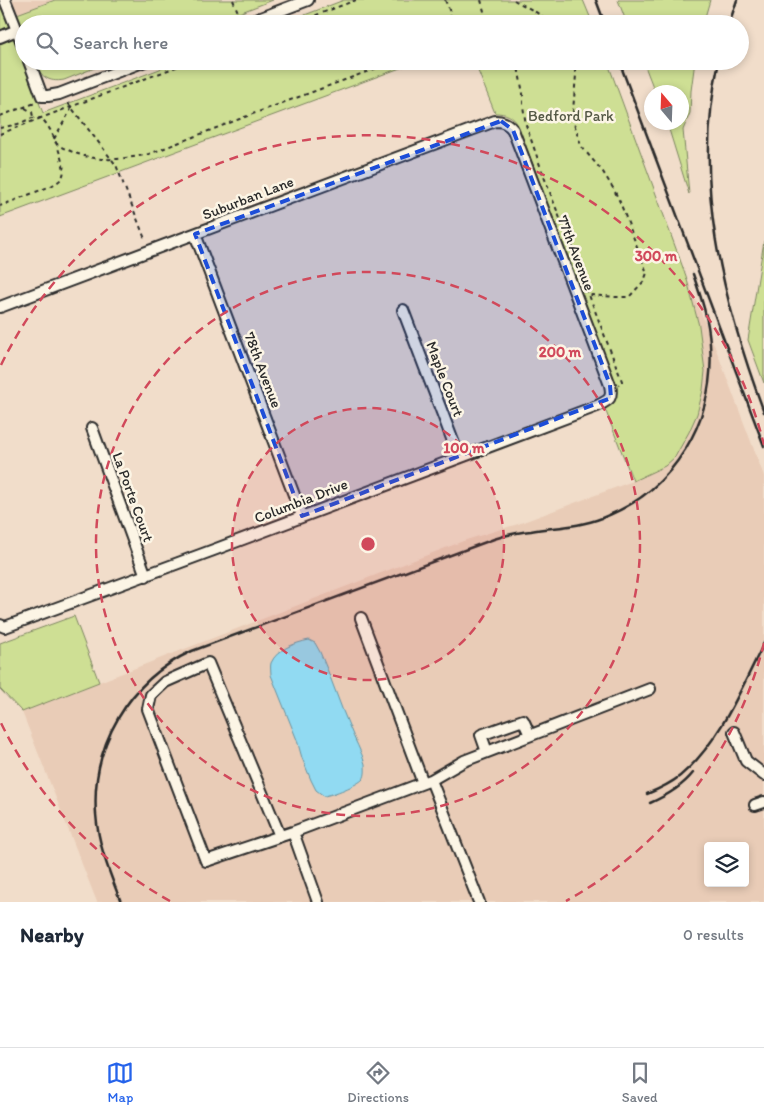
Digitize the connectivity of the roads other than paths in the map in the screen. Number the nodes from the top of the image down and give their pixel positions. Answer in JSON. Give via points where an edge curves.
{"nodes":[{"id":1,"x":308,"y":0,"type":"edge"},
{"id":2,"x":5,"y":7,"type":"edge"},
{"id":3,"x":268,"y":15,"type":"edge"},
{"id":4,"x":15,"y":26,"type":"edge"},
{"id":5,"x":15,"y":31,"type":"edge"},
{"id":6,"x":0,"y":37,"type":"edge"},
{"id":7,"x":32,"y":70,"type":"edge"},
{"id":8,"x":122,"y":70,"type":"edge"},
{"id":9,"x":506,"y":123,"type":"joint"},
{"id":10,"x":196,"y":234,"type":"junction"},
{"id":11,"x":0,"y":307,"type":"edge"},
{"id":12,"x":403,"y":310,"type":"dead end"},
{"id":13,"x":610,"y":398,"type":"joint"},
{"id":14,"x":92,"y":428,"type":"dead end"},
{"id":15,"x":458,"y":457,"type":"junction"},
{"id":16,"x":302,"y":516,"type":"junction"},
{"id":17,"x":146,"y":576,"type":"junction"},
{"id":18,"x":361,"y":618,"type":"dead end"},
{"id":19,"x":2,"y":627,"type":"edge"},
{"id":20,"x":650,"y":689,"type":"dead end"},
{"id":21,"x":734,"y":732,"type":"dead end"},
{"id":22,"x":530,"y":735,"type":"junction"},
{"id":23,"x":487,"y":752,"type":"junction"},
{"id":24,"x":764,"y":775,"type":"edge"},
{"id":25,"x":427,"y":781,"type":"junction"},
{"id":26,"x":293,"y":832,"type":"junction"},
{"id":27,"x":280,"y":836,"type":"junction"},
{"id":28,"x":318,"y":902,"type":"edge"},
{"id":29,"x":479,"y":902,"type":"edge"}],
"edges":[{"from":1,"to":3,"type":"street"},
{"from":2,"to":4,"type":"street"},
{"from":5,"to":6,"type":"street"},
{"from":7,"to":8,"type":"street","via":[[42,96],[59,94]]},
{"from":9,"to":10,"type":"street","name":"Suburban Lane","via":[[495,121]]},
{"from":9,"to":13,"type":"street","name":"77th Avenue","via":[[513,130],[607,376],[612,393]]},
{"from":10,"to":11,"type":"street","name":"Suburban Lane"},
{"from":10,"to":16,"type":"street","name":"78th Avenue"},
{"from":12,"to":15,"type":"street","name":"Maple Court"},
{"from":13,"to":15,"type":"street","name":"Columbia Drive","via":[[597,406]]},
{"from":14,"to":17,"type":"street","name":"La Porte Court"},
{"from":15,"to":16,"type":"street","name":"Columbia Drive"},
{"from":16,"to":17,"type":"street","name":"Columbia Drive"},
{"from":17,"to":19,"type":"street","name":"Columbia Drive"},
{"from":18,"to":25,"type":"street"},
{"from":20,"to":22,"type":"street"},
{"from":21,"to":24,"type":"street","via":[[746,761]]},
{"from":22,"to":23,"type":"street"},
{"from":22,"to":23,"type":"street","via":[[523,720],[481,736]]},
{"from":23,"to":25,"type":"street"},
{"from":25,"to":26,"type":"street"},
{"from":25,"to":29,"type":"street"},
{"from":26,"to":27,"type":"street"},
{"from":26,"to":28,"type":"street"},
{"from":27,"to":27,"type":"street","via":[[206,861],[148,709],[151,695],[165,682],[208,663]]}]}
